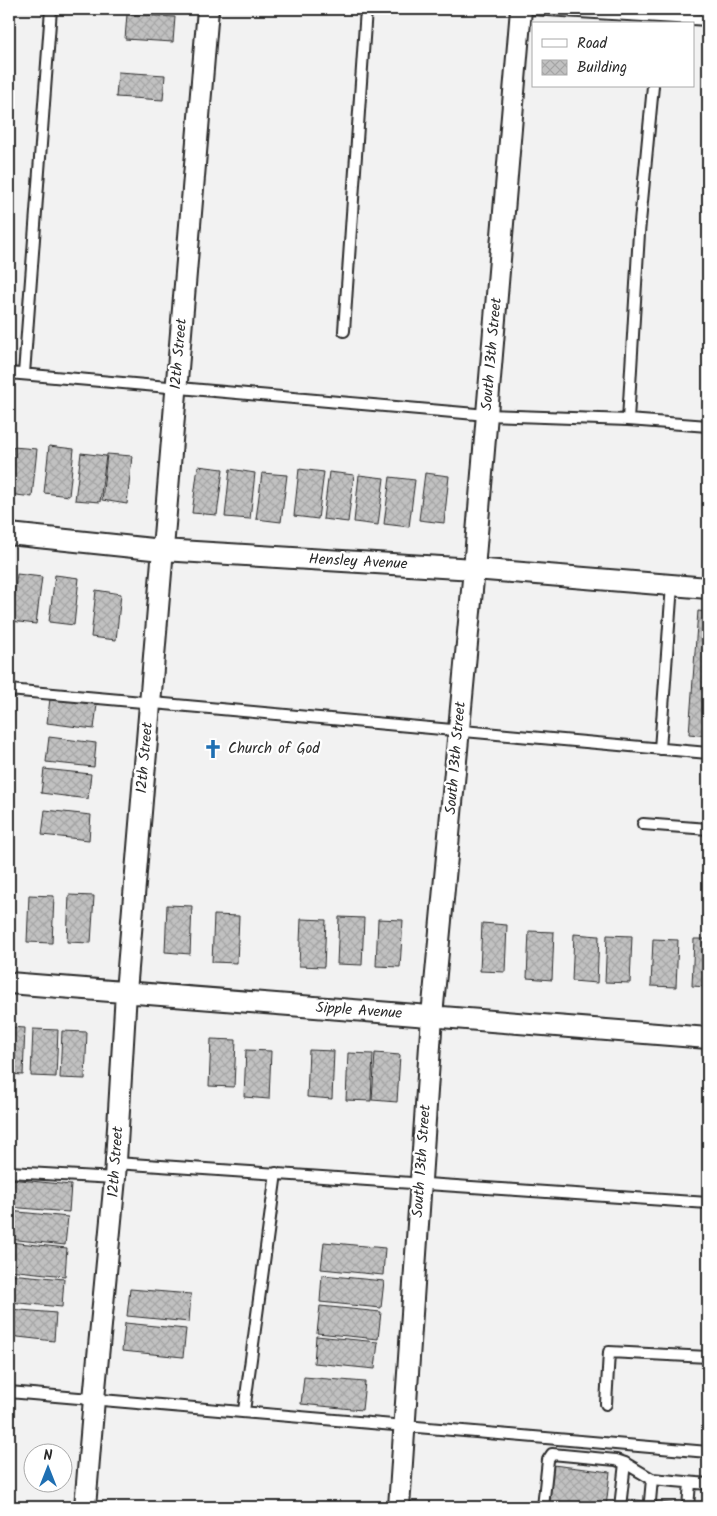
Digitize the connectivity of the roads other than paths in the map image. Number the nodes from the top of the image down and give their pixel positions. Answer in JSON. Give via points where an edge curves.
{"nodes":[{"id":1,"x":51,"y":9,"type":"edge"},
{"id":2,"x":208,"y":9,"type":"edge"},
{"id":3,"x":366,"y":9,"type":"edge"},
{"id":4,"x":521,"y":9,"type":"edge"},
{"id":5,"x":531,"y":9,"type":"edge"},
{"id":6,"x":708,"y":20,"type":"edge"},
{"id":7,"x":659,"y":21,"type":"edge"},
{"id":8,"x":653,"y":88,"type":"edge"},
{"id":9,"x":344,"y":331,"type":"dead end"},
{"id":10,"x":9,"y":372,"type":"edge"},
{"id":11,"x":24,"y":374,"type":"junction"},
{"id":12,"x":176,"y":388,"type":"junction"},
{"id":13,"x":487,"y":415,"type":"junction"},
{"id":14,"x":628,"y":420,"type":"junction"},
{"id":15,"x":708,"y":426,"type":"edge"},
{"id":16,"x":9,"y":534,"type":"edge"},
{"id":17,"x":162,"y":550,"type":"junction"},
{"id":18,"x":474,"y":569,"type":"junction"},
{"id":19,"x":672,"y":585,"type":"junction"},
{"id":20,"x":708,"y":588,"type":"edge"},
{"id":21,"x":9,"y":690,"type":"edge"},
{"id":22,"x":150,"y":704,"type":"junction"},
{"id":23,"x":459,"y":730,"type":"junction"},
{"id":24,"x":660,"y":749,"type":"junction"},
{"id":25,"x":708,"y":753,"type":"edge"},
{"id":26,"x":643,"y":824,"type":"dead end"},
{"id":27,"x":708,"y":829,"type":"edge"},
{"id":28,"x":9,"y":984,"type":"edge"},
{"id":29,"x":126,"y":992,"type":"junction"},
{"id":30,"x":432,"y":1016,"type":"junction"},
{"id":31,"x":708,"y":1038,"type":"edge"},
{"id":32,"x":116,"y":1170,"type":"junction"},
{"id":33,"x":9,"y":1172,"type":"edge"},
{"id":34,"x":276,"y":1173,"type":"junction"},
{"id":35,"x":421,"y":1183,"type":"junction"},
{"id":36,"x":708,"y":1203,"type":"edge"},
{"id":37,"x":708,"y":1357,"type":"edge"},
{"id":38,"x":9,"y":1392,"type":"edge"},
{"id":39,"x":94,"y":1399,"type":"junction"},
{"id":40,"x":606,"y":1404,"type":"dead end"},
{"id":41,"x":244,"y":1412,"type":"junction"},
{"id":42,"x":405,"y":1425,"type":"junction"},
{"id":43,"x":708,"y":1452,"type":"edge"},
{"id":44,"x":625,"y":1463,"type":"junction"},
{"id":45,"x":652,"y":1479,"type":"junction"},
{"id":46,"x":690,"y":1483,"type":"junction"},
{"id":47,"x":708,"y":1484,"type":"edge"},
{"id":48,"x":650,"y":1501,"type":"dead end"},
{"id":49,"x":85,"y":1507,"type":"edge"},
{"id":50,"x":399,"y":1507,"type":"edge"},
{"id":51,"x":544,"y":1507,"type":"edge"},
{"id":52,"x":620,"y":1507,"type":"edge"},
{"id":53,"x":688,"y":1507,"type":"edge"}],
"edges":[{"from":1,"to":11,"type":"lane"},
{"from":2,"to":12,"type":"street","name":"12th Street"},
{"from":3,"to":9,"type":"lane"},
{"from":4,"to":13,"type":"street","name":"South 13th Street"},
{"from":5,"to":7,"type":"lane"},
{"from":6,"to":7,"type":"lane"},
{"from":8,"to":14,"type":"lane","via":[[639,233]]},
{"from":10,"to":11,"type":"lane"},
{"from":11,"to":12,"type":"lane"},
{"from":12,"to":13,"type":"lane"},
{"from":12,"to":17,"type":"street","name":"12th Street"},
{"from":13,"to":14,"type":"lane"},
{"from":13,"to":18,"type":"street","name":"South 13th Street"},
{"from":14,"to":15,"type":"lane"},
{"from":16,"to":17,"type":"street","name":"Hensley Avenue"},
{"from":17,"to":18,"type":"street","name":"Hensley Avenue"},
{"from":17,"to":22,"type":"street","name":"12th Street"},
{"from":18,"to":19,"type":"street","name":"Hensley Avenue"},
{"from":18,"to":23,"type":"street","name":"South 13th Street"},
{"from":19,"to":20,"type":"street","name":"Hensley Avenue"},
{"from":19,"to":24,"type":"lane"},
{"from":21,"to":22,"type":"lane"},
{"from":22,"to":23,"type":"lane"},
{"from":22,"to":29,"type":"street","name":"12th Street"},
{"from":23,"to":24,"type":"lane"},
{"from":23,"to":30,"type":"street","name":"South 13th Street"},
{"from":24,"to":25,"type":"lane"},
{"from":26,"to":27,"type":"lane"},
{"from":28,"to":29,"type":"street","name":"Sipple Avenue"},
{"from":29,"to":30,"type":"street","name":"Sipple Avenue"},
{"from":29,"to":32,"type":"street","name":"12th Street"},
{"from":30,"to":31,"type":"street","name":"Sipple Avenue"},
{"from":30,"to":35,"type":"street","name":"South 13th Street"},
{"from":32,"to":33,"type":"lane"},
{"from":32,"to":34,"type":"lane"},
{"from":32,"to":39,"type":"street","name":"12th Street"},
{"from":34,"to":35,"type":"lane"},
{"from":34,"to":41,"type":"lane"},
{"from":35,"to":36,"type":"lane"},
{"from":35,"to":42,"type":"street","name":"South 13th Street"},
{"from":37,"to":40,"type":"lane","via":[[609,1352]]},
{"from":38,"to":39,"type":"lane"},
{"from":39,"to":41,"type":"lane"},
{"from":39,"to":49,"type":"street","name":"12th Street"},
{"from":41,"to":42,"type":"lane"},
{"from":42,"to":43,"type":"lane"},
{"from":42,"to":50,"type":"street","name":"South 13th Street"},
{"from":44,"to":45,"type":"lane"},
{"from":44,"to":51,"type":"lane","via":[[552,1454],[548,1460]]},
{"from":44,"to":52,"type":"lane"},
{"from":45,"to":46,"type":"lane"},
{"from":45,"to":48,"type":"lane"},
{"from":46,"to":47,"type":"lane"},
{"from":46,"to":53,"type":"lane"}]}
